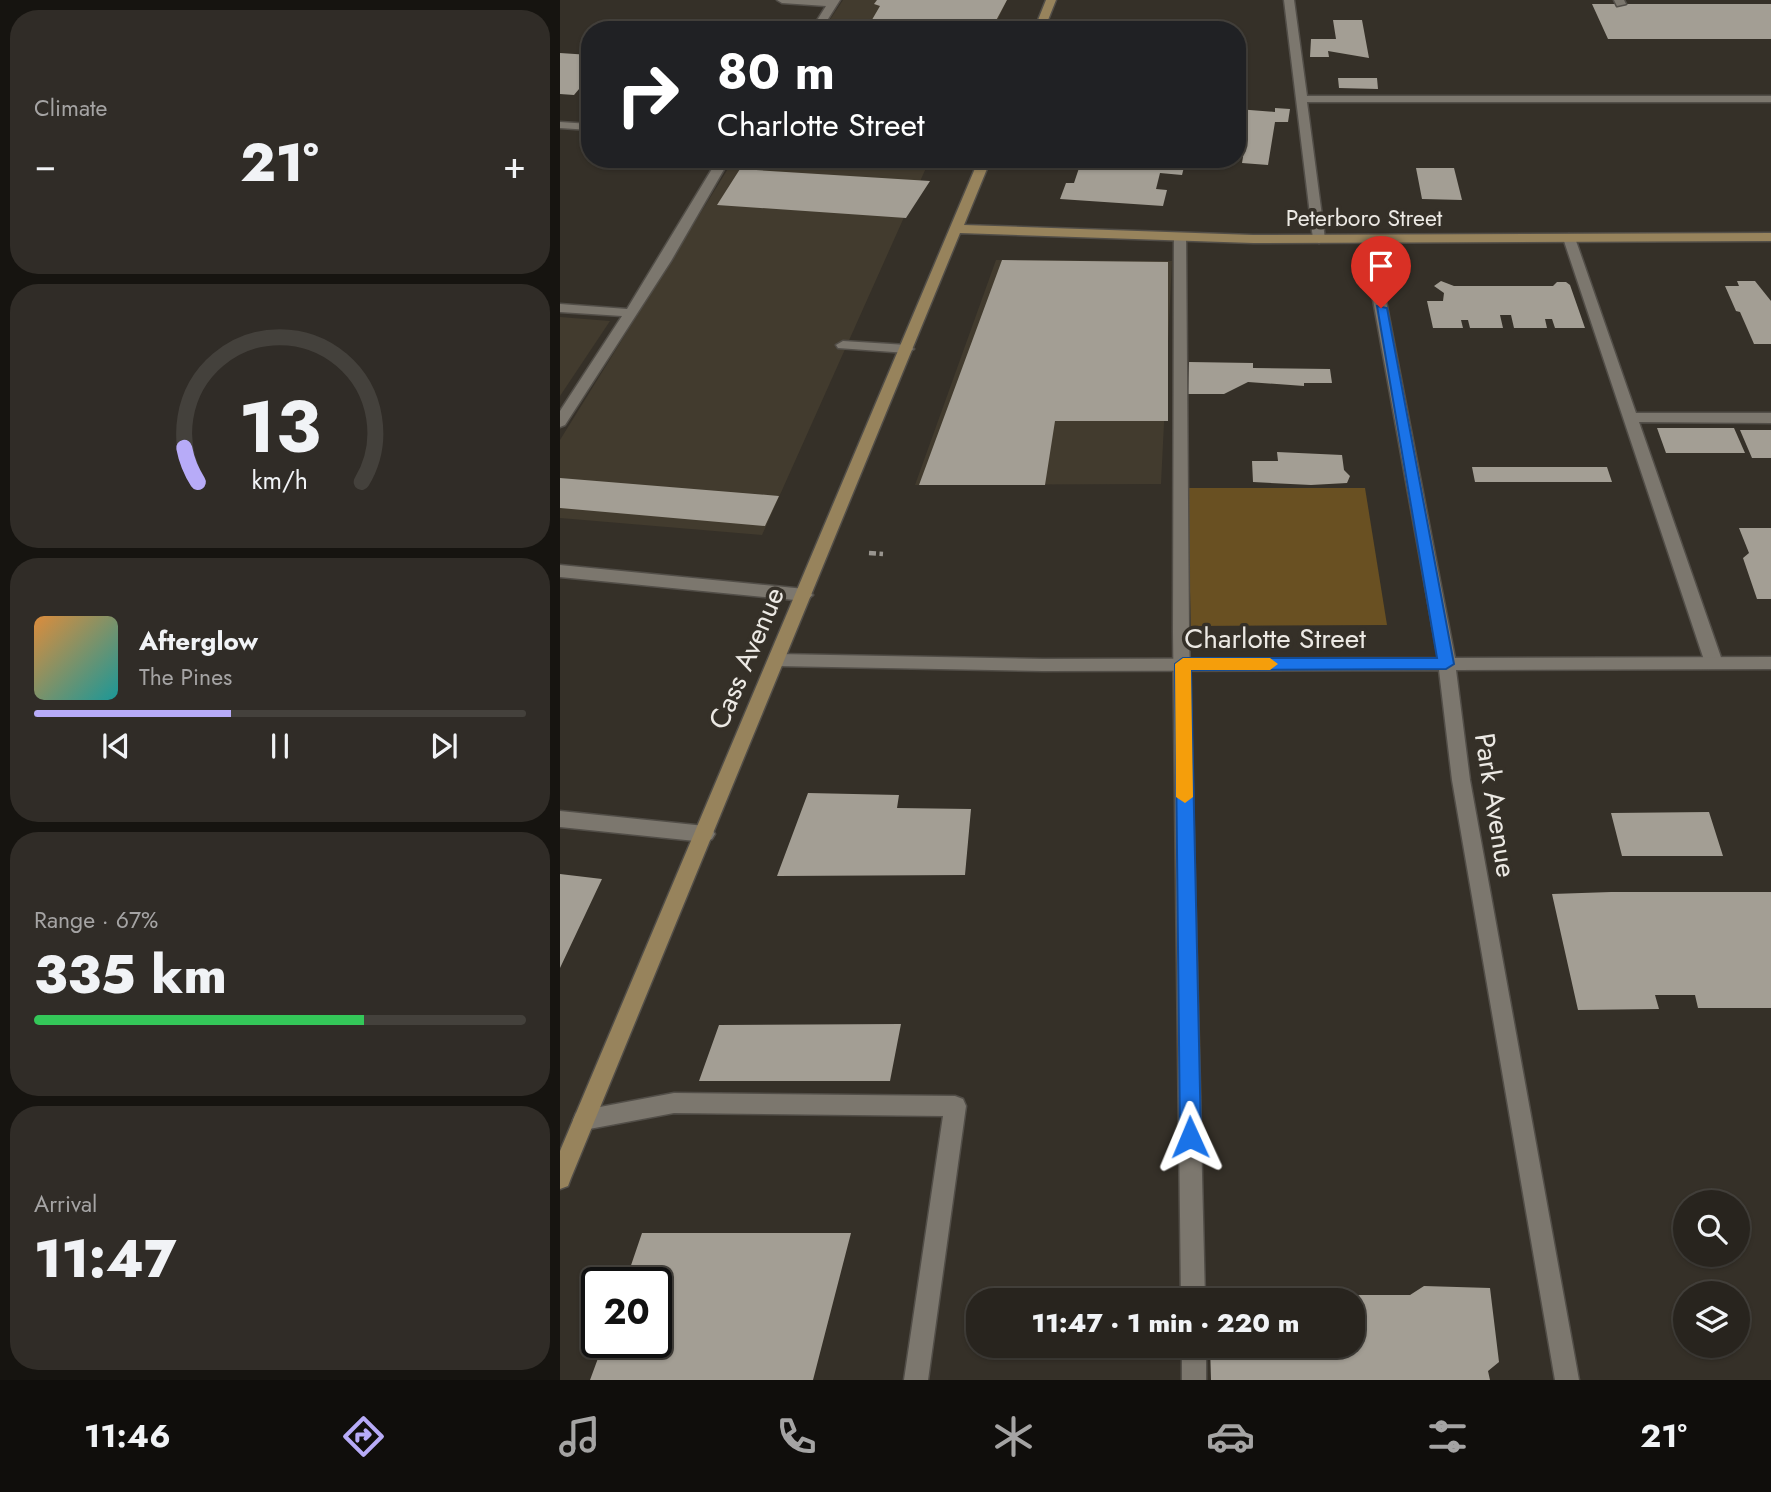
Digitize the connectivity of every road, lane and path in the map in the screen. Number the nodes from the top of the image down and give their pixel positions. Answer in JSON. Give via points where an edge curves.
{"nodes":[{"id":1,"x":782,"y":0,"type":"edge"},
{"id":2,"x":1051,"y":0,"type":"edge"},
{"id":3,"x":1289,"y":0,"type":"edge"},
{"id":4,"x":835,"y":1,"type":"edge"},
{"id":5,"x":822,"y":21,"type":"edge"},
{"id":6,"x":1043,"y":21,"type":"edge"},
{"id":7,"x":1300,"y":99,"type":"junction"},
{"id":8,"x":1771,"y":99,"type":"edge"},
{"id":9,"x":560,"y":125,"type":"edge"},
{"id":10,"x":581,"y":126,"type":"edge"},
{"id":11,"x":719,"y":168,"type":"edge"},
{"id":12,"x":982,"y":168,"type":"edge"},
{"id":13,"x":958,"y":229,"type":"junction"},
{"id":14,"x":1180,"y":237,"type":"junction"},
{"id":15,"x":1771,"y":237,"type":"edge"},
{"id":16,"x":1569,"y":238,"type":"junction"},
{"id":17,"x":1319,"y":239,"type":"junction"},
{"id":18,"x":1368,"y":239,"type":"junction"},
{"id":19,"x":560,"y":308,"type":"edge"},
{"id":20,"x":632,"y":313,"type":"junction"},
{"id":21,"x":843,"y":345,"type":"dead end"},
{"id":22,"x":907,"y":349,"type":"junction"},
{"id":23,"x":1630,"y":417,"type":"junction"},
{"id":24,"x":1771,"y":418,"type":"edge"},
{"id":25,"x":560,"y":422,"type":"edge"},
{"id":26,"x":869,"y":553,"type":"dead end"},
{"id":27,"x":883,"y":554,"type":"dead end"},
{"id":28,"x":560,"y":571,"type":"edge"},
{"id":29,"x":804,"y":596,"type":"junction"},
{"id":30,"x":778,"y":660,"type":"junction"},
{"id":31,"x":1714,"y":663,"type":"junction"},
{"id":32,"x":1771,"y":663,"type":"edge"},
{"id":33,"x":1183,"y":664,"type":"junction"},
{"id":34,"x":1446,"y":664,"type":"junction"},
{"id":35,"x":560,"y":819,"type":"edge"},
{"id":36,"x":705,"y":834,"type":"junction"},
{"id":37,"x":584,"y":1120,"type":"junction"},
{"id":38,"x":560,"y":1178,"type":"edge"},
{"id":39,"x":1193,"y":1288,"type":"edge"},
{"id":40,"x":1194,"y":1358,"type":"edge"},
{"id":41,"x":916,"y":1380,"type":"edge"},
{"id":42,"x":1194,"y":1380,"type":"edge"},
{"id":43,"x":1567,"y":1380,"type":"edge"}],
"edges":[{"from":1,"to":4,"type":"street"},
{"from":2,"to":6,"type":"street"},
{"from":3,"to":7,"type":"street"},
{"from":4,"to":5,"type":"street"},
{"from":7,"to":8,"type":"street"},
{"from":7,"to":17,"type":"street"},
{"from":9,"to":10,"type":"street"},
{"from":11,"to":20,"type":"street"},
{"from":12,"to":13,"type":"street","name":"Cass Avenue"},
{"from":13,"to":14,"type":"street","name":"Peterboro Street"},
{"from":13,"to":22,"type":"street","name":"Cass Avenue"},
{"from":14,"to":17,"type":"street","name":"Peterboro Street"},
{"from":14,"to":33,"type":"street"},
{"from":15,"to":16,"type":"street","name":"Peterboro Street"},
{"from":16,"to":18,"type":"street","name":"Peterboro Street"},
{"from":16,"to":23,"type":"street"},
{"from":17,"to":18,"type":"street","name":"Peterboro Street"},
{"from":18,"to":34,"type":"street","name":"Park Avenue"},
{"from":19,"to":20,"type":"street"},
{"from":20,"to":25,"type":"street"},
{"from":21,"to":22,"type":"street"},
{"from":22,"to":29,"type":"street","name":"Cass Avenue"},
{"from":23,"to":24,"type":"street"},
{"from":23,"to":31,"type":"street"},
{"from":26,"to":27,"type":"path"},
{"from":28,"to":29,"type":"street"},
{"from":29,"to":30,"type":"street","name":"Cass Avenue"},
{"from":30,"to":33,"type":"street","name":"Charlotte Street"},
{"from":30,"to":36,"type":"street","name":"Cass Avenue"},
{"from":31,"to":32,"type":"street","name":"Charlotte Street"},
{"from":31,"to":34,"type":"street","name":"Charlotte Street"},
{"from":33,"to":34,"type":"street","name":"Charlotte Street"},
{"from":33,"to":39,"type":"street"},
{"from":34,"to":43,"type":"street","name":"Park Avenue","via":[[1463,794]]},
{"from":35,"to":36,"type":"street"},
{"from":36,"to":37,"type":"street","name":"Cass Avenue"},
{"from":37,"to":38,"type":"street","name":"Cass Avenue"},
{"from":37,"to":41,"type":"street","via":[[674,1103],[955,1106]]},
{"from":40,"to":42,"type":"street"}]}
